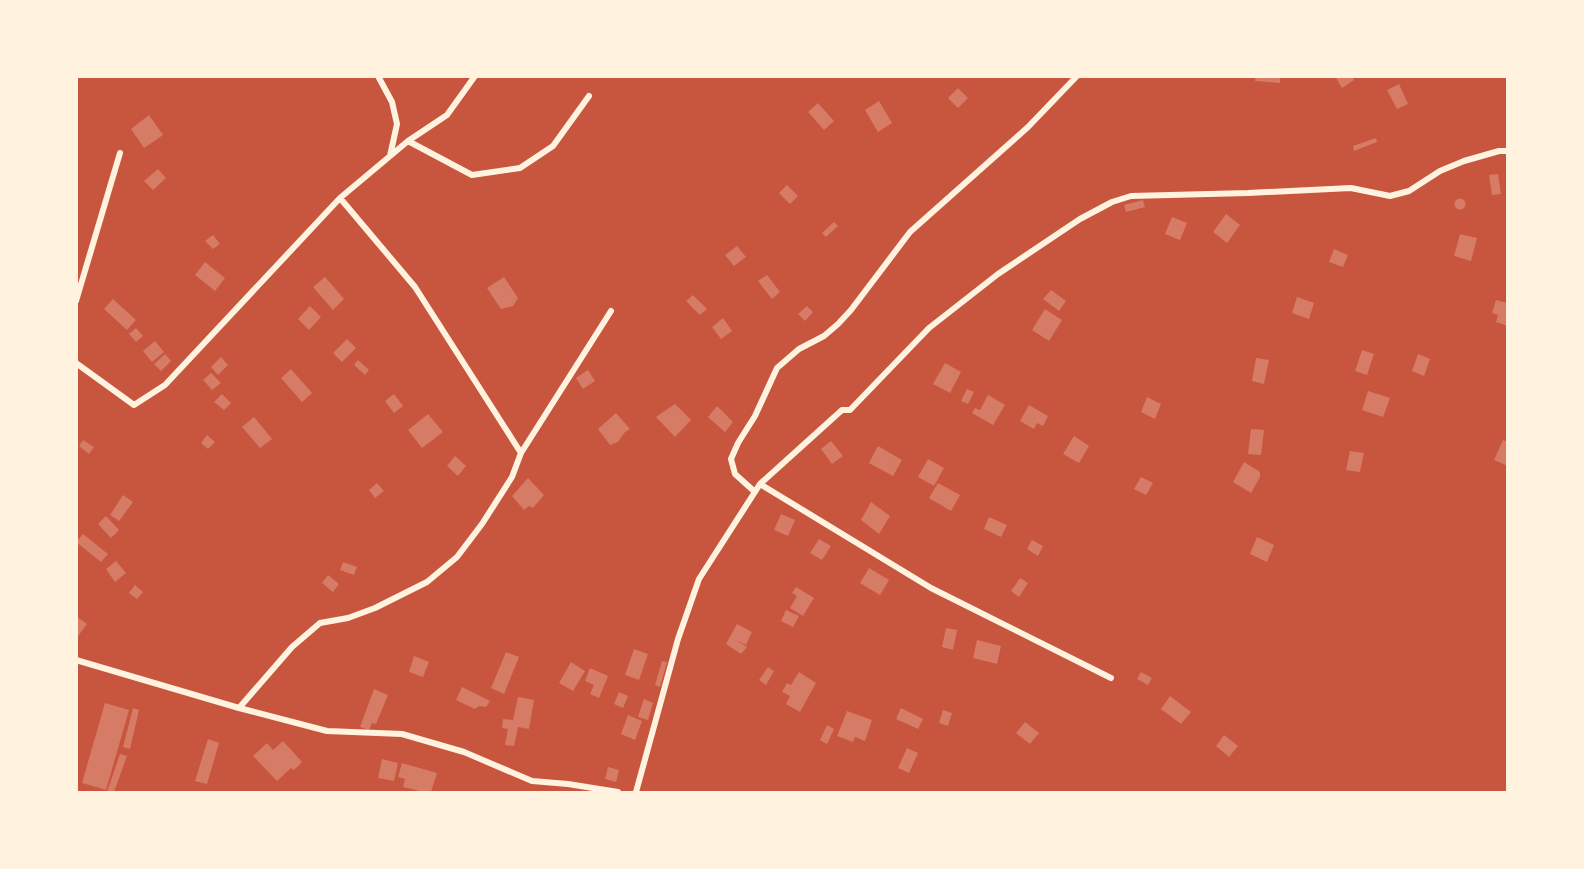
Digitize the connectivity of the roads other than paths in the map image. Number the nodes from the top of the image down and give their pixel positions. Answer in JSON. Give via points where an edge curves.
{"nodes":[{"id":1,"x":378,"y":76,"type":"edge"},
{"id":2,"x":475,"y":76,"type":"edge"},
{"id":3,"x":1077,"y":76,"type":"edge"},
{"id":4,"x":589,"y":96,"type":"dead end"},
{"id":5,"x":408,"y":141,"type":"junction"},
{"id":6,"x":1508,"y":151,"type":"edge"},
{"id":7,"x":120,"y":153,"type":"dead end"},
{"id":8,"x":390,"y":156,"type":"junction"},
{"id":9,"x":340,"y":198,"type":"junction"},
{"id":10,"x":76,"y":301,"type":"edge"},
{"id":11,"x":611,"y":311,"type":"dead end"},
{"id":12,"x":76,"y":363,"type":"edge"},
{"id":13,"x":521,"y":453,"type":"junction"},
{"id":14,"x":760,"y":484,"type":"junction"},
{"id":15,"x":755,"y":492,"type":"junction"},
{"id":16,"x":76,"y":660,"type":"edge"},
{"id":17,"x":1111,"y":678,"type":"dead end"},
{"id":18,"x":238,"y":708,"type":"junction"},
{"id":19,"x":618,"y":792,"type":"edge"},
{"id":20,"x":636,"y":792,"type":"edge"}],
"edges":[{"from":1,"to":8,"type":"street","via":[[392,102],[397,124]]},
{"from":2,"to":5,"type":"street","via":[[447,115]]},
{"from":3,"to":15,"type":"street","via":[[1028,127],[910,232],[838,324],[777,368],[732,459],[735,474]]},
{"from":4,"to":5,"type":"street","via":[[553,146],[520,168],[472,175]]},
{"from":5,"to":8,"type":"street"},
{"from":6,"to":14,"type":"street","via":[[1464,161],[1409,191],[1390,196],[1351,188],[1131,196],[1112,202],[998,273],[929,328],[850,410],[842,410]]},
{"from":7,"to":10,"type":"street"},
{"from":8,"to":9,"type":"street"},
{"from":9,"to":12,"type":"street","via":[[165,385],[134,405]]},
{"from":9,"to":13,"type":"street","via":[[416,287]]},
{"from":11,"to":13,"type":"street"},
{"from":13,"to":18,"type":"street","via":[[512,477],[457,557],[427,582],[375,608],[320,623],[292,647]]},
{"from":14,"to":15,"type":"street"},
{"from":14,"to":17,"type":"street","via":[[931,588]]},
{"from":15,"to":20,"type":"street","via":[[699,579],[678,639]]},
{"from":16,"to":18,"type":"street"},
{"from":18,"to":19,"type":"street","via":[[327,732],[402,734],[465,752],[532,781]]}]}
